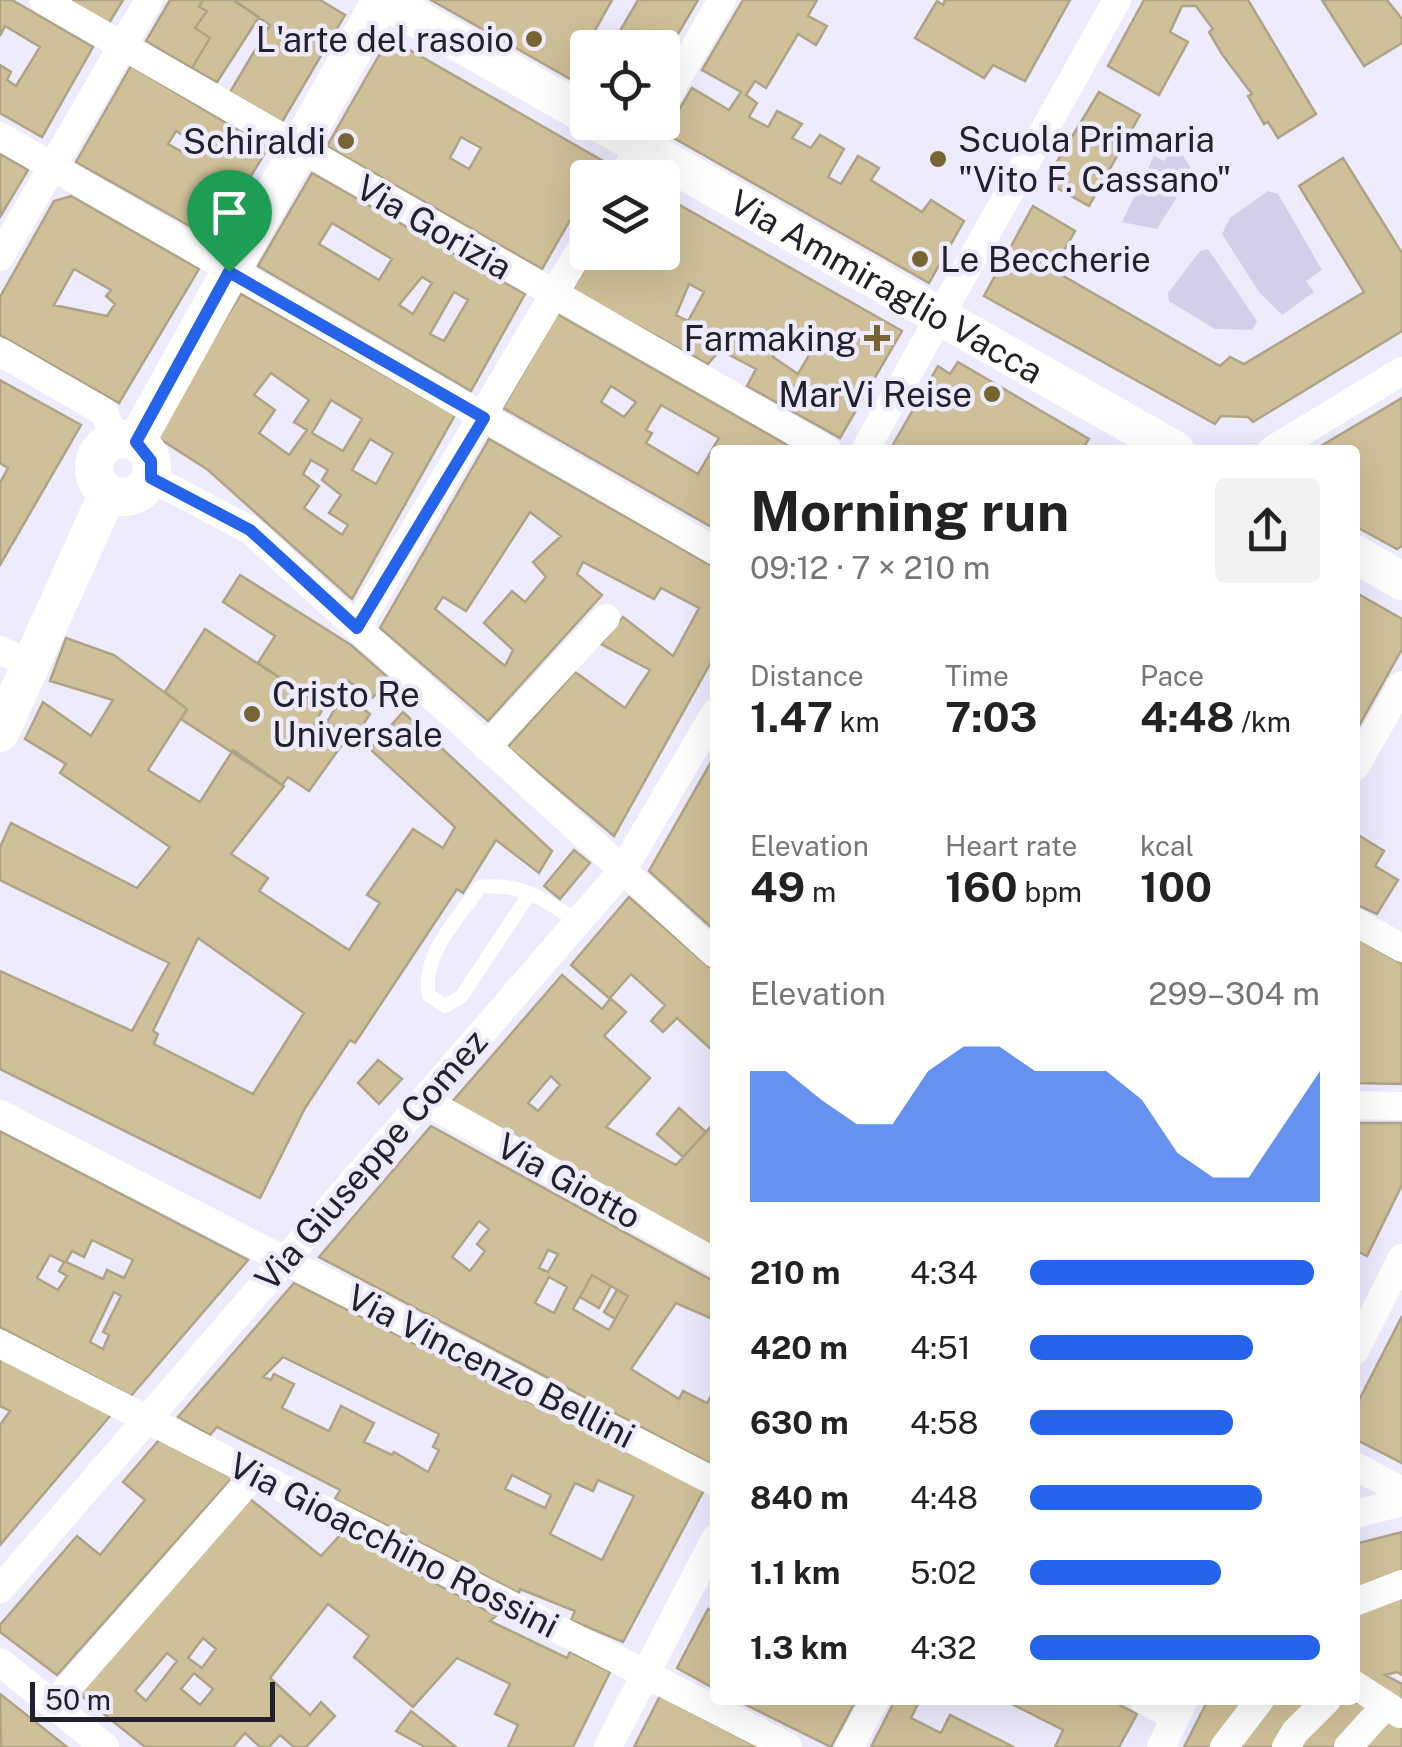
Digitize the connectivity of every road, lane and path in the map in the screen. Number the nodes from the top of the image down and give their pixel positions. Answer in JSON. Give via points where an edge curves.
{"nodes":[{"id":1,"x":43,"y":0,"type":"edge"},
{"id":2,"x":149,"y":0,"type":"edge"},
{"id":3,"x":382,"y":0,"type":"edge"},
{"id":4,"x":722,"y":0,"type":"edge"},
{"id":5,"x":1117,"y":0,"type":"edge"},
{"id":6,"x":123,"y":46,"type":"junction"},
{"id":7,"x":680,"y":74,"type":"edge"},
{"id":8,"x":570,"y":106,"type":"edge"},
{"id":9,"x":0,"y":136,"type":"edge"},
{"id":10,"x":298,"y":148,"type":"junction"},
{"id":11,"x":638,"y":149,"type":"edge"},
{"id":12,"x":51,"y":167,"type":"junction"},
{"id":13,"x":0,"y":258,"type":"edge"},
{"id":14,"x":570,"y":268,"type":"edge"},
{"id":15,"x":229,"y":272,"type":"junction"},
{"id":16,"x":554,"y":296,"type":"junction"},
{"id":17,"x":942,"y":314,"type":"junction"},
{"id":18,"x":0,"y":352,"type":"edge"},
{"id":19,"x":1402,"y":371,"type":"edge"},
{"id":20,"x":484,"y":418,"type":"junction"},
{"id":21,"x":126,"y":441,"type":"junction"},
{"id":22,"x":817,"y":445,"type":"edge"},
{"id":23,"x":867,"y":445,"type":"edge"},
{"id":24,"x":1166,"y":445,"type":"edge"},
{"id":25,"x":1280,"y":445,"type":"edge"},
{"id":26,"x":151,"y":478,"type":"junction"},
{"id":27,"x":108,"y":493,"type":"junction"},
{"id":28,"x":710,"y":547,"type":"edge"},
{"id":29,"x":1360,"y":557,"type":"edge"},
{"id":30,"x":1402,"y":581,"type":"edge"},
{"id":31,"x":606,"y":618,"type":"dead end"},
{"id":32,"x":357,"y":628,"type":"junction"},
{"id":33,"x":14,"y":657,"type":"edge"},
{"id":34,"x":1402,"y":685,"type":"edge"},
{"id":35,"x":710,"y":721,"type":"edge"},
{"id":36,"x":0,"y":734,"type":"edge"},
{"id":37,"x":486,"y":747,"type":"junction"},
{"id":38,"x":1360,"y":758,"type":"edge"},
{"id":39,"x":622,"y":871,"type":"junction"},
{"id":40,"x":530,"y":893,"type":"junction"},
{"id":41,"x":579,"y":923,"type":"junction"},
{"id":42,"x":1360,"y":925,"type":"edge"},
{"id":43,"x":1402,"y":948,"type":"edge"},
{"id":44,"x":710,"y":950,"type":"edge"},
{"id":45,"x":423,"y":1100,"type":"junction"},
{"id":46,"x":1360,"y":1105,"type":"edge"},
{"id":47,"x":1402,"y":1106,"type":"edge"},
{"id":48,"x":0,"y":1114,"type":"edge"},
{"id":49,"x":1402,"y":1258,"type":"edge"},
{"id":50,"x":710,"y":1259,"type":"edge"},
{"id":51,"x":284,"y":1260,"type":"junction"},
{"id":52,"x":1360,"y":1342,"type":"edge"},
{"id":53,"x":0,"y":1344,"type":"edge"},
{"id":54,"x":146,"y":1418,"type":"junction"},
{"id":55,"x":1360,"y":1469,"type":"edge"},
{"id":56,"x":256,"y":1474,"type":"junction"},
{"id":57,"x":710,"y":1479,"type":"edge"},
{"id":58,"x":1402,"y":1491,"type":"edge"},
{"id":59,"x":1402,"y":1502,"type":"edge"},
{"id":60,"x":1360,"y":1513,"type":"edge"},
{"id":61,"x":710,"y":1548,"type":"edge"},
{"id":62,"x":1402,"y":1584,"type":"edge"},
{"id":63,"x":0,"y":1589,"type":"edge"},
{"id":64,"x":1360,"y":1600,"type":"edge"},
{"id":65,"x":0,"y":1662,"type":"edge"},
{"id":66,"x":646,"y":1674,"type":"junction"},
{"id":67,"x":1360,"y":1688,"type":"edge"},
{"id":68,"x":53,"y":1705,"type":"junction"},
{"id":69,"x":873,"y":1705,"type":"edge"},
{"id":70,"x":1256,"y":1705,"type":"edge"},
{"id":71,"x":1322,"y":1705,"type":"edge"},
{"id":72,"x":1180,"y":1708,"type":"edge"},
{"id":73,"x":1394,"y":1710,"type":"edge"},
{"id":74,"x":105,"y":1747,"type":"edge"},
{"id":75,"x":608,"y":1747,"type":"edge"},
{"id":76,"x":788,"y":1747,"type":"edge"},
{"id":77,"x":849,"y":1747,"type":"edge"},
{"id":78,"x":1161,"y":1747,"type":"edge"},
{"id":79,"x":1224,"y":1747,"type":"edge"},
{"id":80,"x":1286,"y":1747,"type":"edge"},
{"id":81,"x":1348,"y":1747,"type":"edge"}],
"edges":[{"from":1,"to":6,"type":"street","name":"Via Gorizia"},
{"from":2,"to":6,"type":"street"},
{"from":3,"to":8,"type":"street"},
{"from":3,"to":10,"type":"street"},
{"from":4,"to":7,"type":"street"},
{"from":5,"to":17,"type":"street"},
{"from":6,"to":10,"type":"street","name":"Via Gorizia"},
{"from":6,"to":12,"type":"street"},
{"from":9,"to":12,"type":"street"},
{"from":10,"to":15,"type":"street"},
{"from":10,"to":16,"type":"street","name":"Via Gorizia"},
{"from":11,"to":17,"type":"street","name":"Via Ammiraglio Vacca"},
{"from":12,"to":13,"type":"street"},
{"from":12,"to":15,"type":"street"},
{"from":14,"to":16,"type":"street"},
{"from":15,"to":20,"type":"street"},
{"from":15,"to":21,"type":"street"},
{"from":16,"to":20,"type":"street"},
{"from":16,"to":22,"type":"street","name":"Via Gorizia"},
{"from":17,"to":23,"type":"street"},
{"from":17,"to":24,"type":"street","name":"Via Ammiraglio Vacca"},
{"from":18,"to":21,"type":"street","via":[[104,412]]},
{"from":19,"to":25,"type":"street"},
{"from":20,"to":28,"type":"street"},
{"from":20,"to":32,"type":"street"},
{"from":21,"to":26,"type":"street","via":[[151,461]]},
{"from":21,"to":27,"type":"street","via":[[101,449],[94,464],[96,480]]},
{"from":26,"to":27,"type":"street","via":[[133,495]]},
{"from":26,"to":32,"type":"street","via":[[250,530]]},
{"from":27,"to":33,"type":"street"},
{"from":29,"to":30,"type":"street"},
{"from":31,"to":37,"type":"street"},
{"from":32,"to":37,"type":"street"},
{"from":33,"to":36,"type":"street"},
{"from":34,"to":38,"type":"street"},
{"from":35,"to":39,"type":"street","name":"Via Giuseppe Comez"},
{"from":37,"to":39,"type":"street"},
{"from":39,"to":41,"type":"street","name":"Via Giuseppe Comez"},
{"from":39,"to":44,"type":"street"},
{"from":40,"to":40,"type":"lane","via":[[510,884],[480,888],[433,956],[425,977],[429,995],[444,1006],[461,997]]},
{"from":40,"to":41,"type":"lane"},
{"from":41,"to":45,"type":"street","name":"Via Giuseppe Comez"},
{"from":42,"to":43,"type":"street"},
{"from":45,"to":50,"type":"street","name":"Via Giotto"},
{"from":45,"to":51,"type":"street","name":"Via Giuseppe Comez"},
{"from":46,"to":47,"type":"street"},
{"from":48,"to":51,"type":"street","name":"Via Vincenzo Bellini"},
{"from":49,"to":52,"type":"street"},
{"from":51,"to":54,"type":"street","name":"Via Giuseppe Comez"},
{"from":51,"to":57,"type":"street","name":"Via Vincenzo Bellini"},
{"from":53,"to":54,"type":"street","name":"Via Gioacchino Rossini"},
{"from":54,"to":56,"type":"street","name":"Via Gioacchino Rossini"},
{"from":54,"to":63,"type":"street","name":"Via Giuseppe Comez"},
{"from":55,"to":58,"type":"street"},
{"from":56,"to":66,"type":"street","name":"Via Gioacchino Rossini"},
{"from":56,"to":68,"type":"street"},
{"from":59,"to":60,"type":"street"},
{"from":61,"to":66,"type":"street"},
{"from":62,"to":64,"type":"street"},
{"from":65,"to":68,"type":"street"},
{"from":66,"to":75,"type":"street"},
{"from":66,"to":76,"type":"street","name":"Via Gioacchino Rossini"},
{"from":67,"to":73,"type":"street"},
{"from":68,"to":74,"type":"street"},
{"from":69,"to":77,"type":"street"},
{"from":70,"to":79,"type":"street"},
{"from":71,"to":80,"type":"street"},
{"from":72,"to":78,"type":"street"},
{"from":73,"to":81,"type":"street"}]}
